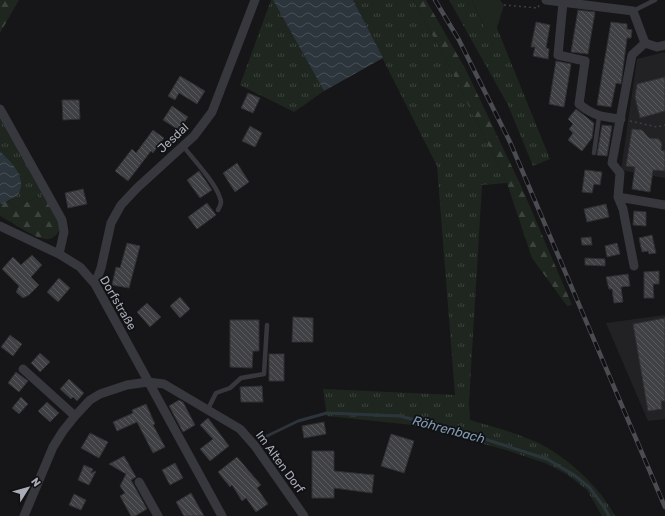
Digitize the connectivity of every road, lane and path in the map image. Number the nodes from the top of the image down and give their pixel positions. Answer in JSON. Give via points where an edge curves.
{"nodes":[{"id":1,"x":256,"y":0,"type":"edge"},
{"id":2,"x":539,"y":0,"type":"edge"},
{"id":3,"x":546,"y":0,"type":"edge"},
{"id":4,"x":655,"y":0,"type":"edge"},
{"id":5,"x":563,"y":2,"type":"junction"},
{"id":6,"x":504,"y":4,"type":"dead end"},
{"id":7,"x":633,"y":11,"type":"junction"},
{"id":8,"x":645,"y":43,"type":"junction"},
{"id":9,"x":665,"y":45,"type":"edge"},
{"id":10,"x":0,"y":109,"type":"edge"},
{"id":11,"x":599,"y":117,"type":"junction"},
{"id":12,"x":621,"y":119,"type":"junction"},
{"id":13,"x":665,"y":125,"type":"edge"},
{"id":14,"x":183,"y":146,"type":"junction"},
{"id":15,"x":594,"y":153,"type":"dead end"},
{"id":16,"x":618,"y":197,"type":"junction"},
{"id":17,"x":665,"y":205,"type":"edge"},
{"id":18,"x":218,"y":210,"type":"dead end"},
{"id":19,"x":0,"y":226,"type":"edge"},
{"id":20,"x":59,"y":254,"type":"junction"},
{"id":21,"x":634,"y":266,"type":"dead end"},
{"id":22,"x":95,"y":284,"type":"junction"},
{"id":23,"x":267,"y":325,"type":"dead end"},
{"id":24,"x":23,"y":369,"type":"dead end"},
{"id":25,"x":148,"y":382,"type":"junction"},
{"id":26,"x":208,"y":409,"type":"junction"},
{"id":27,"x":75,"y":416,"type":"junction"},
{"id":28,"x":139,"y":482,"type":"dead end"},
{"id":29,"x":24,"y":516,"type":"edge"},
{"id":30,"x":158,"y":516,"type":"edge"},
{"id":31,"x":221,"y":516,"type":"edge"},
{"id":32,"x":304,"y":516,"type":"edge"}],
"edges":[{"from":1,"to":14,"type":"street","name":"Jesdal","via":[[212,112]]},
{"from":2,"to":6,"type":"path","via":[[538,8]]},
{"from":3,"to":5,"type":"street"},
{"from":4,"to":7,"type":"lane"},
{"from":5,"to":7,"type":"street"},
{"from":5,"to":11,"type":"street","via":[[558,55],[585,60],[579,104]]},
{"from":7,"to":8,"type":"street"},
{"from":8,"to":9,"type":"street","via":[[658,47]]},
{"from":8,"to":12,"type":"street","via":[[632,55]]},
{"from":10,"to":20,"type":"street","via":[[62,220],[64,232]]},
{"from":11,"to":12,"type":"street"},
{"from":11,"to":15,"type":"lane"},
{"from":12,"to":13,"type":"path","via":[[657,126]]},
{"from":12,"to":16,"type":"street","via":[[612,163],[620,173]]},
{"from":14,"to":18,"type":"lane","via":[[221,198]]},
{"from":14,"to":22,"type":"street","name":"Jesdal","via":[[122,204],[111,223]]},
{"from":16,"to":17,"type":"street"},
{"from":16,"to":21,"type":"street","via":[[623,209]]},
{"from":19,"to":20,"type":"street","name":"Dorfstraße"},
{"from":20,"to":22,"type":"street","name":"Dorfstraße","via":[[80,267]]},
{"from":22,"to":25,"type":"street","name":"Dorfstraße"},
{"from":23,"to":26,"type":"lane","via":[[264,374],[241,378],[230,388],[216,393]]},
{"from":24,"to":27,"type":"street"},
{"from":25,"to":26,"type":"street","name":"Im Alten Dorf","via":[[164,384]]},
{"from":25,"to":27,"type":"street","name":"Im Alten Dorf","via":[[127,385],[100,394],[90,400]]},
{"from":25,"to":31,"type":"street","name":"Dorfstraße"},
{"from":26,"to":32,"type":"street","name":"Im Alten Dorf","via":[[245,434]]},
{"from":27,"to":29,"type":"street","name":"Im Alten Dorf","via":[[53,447]]},
{"from":28,"to":30,"type":"street"}]}
